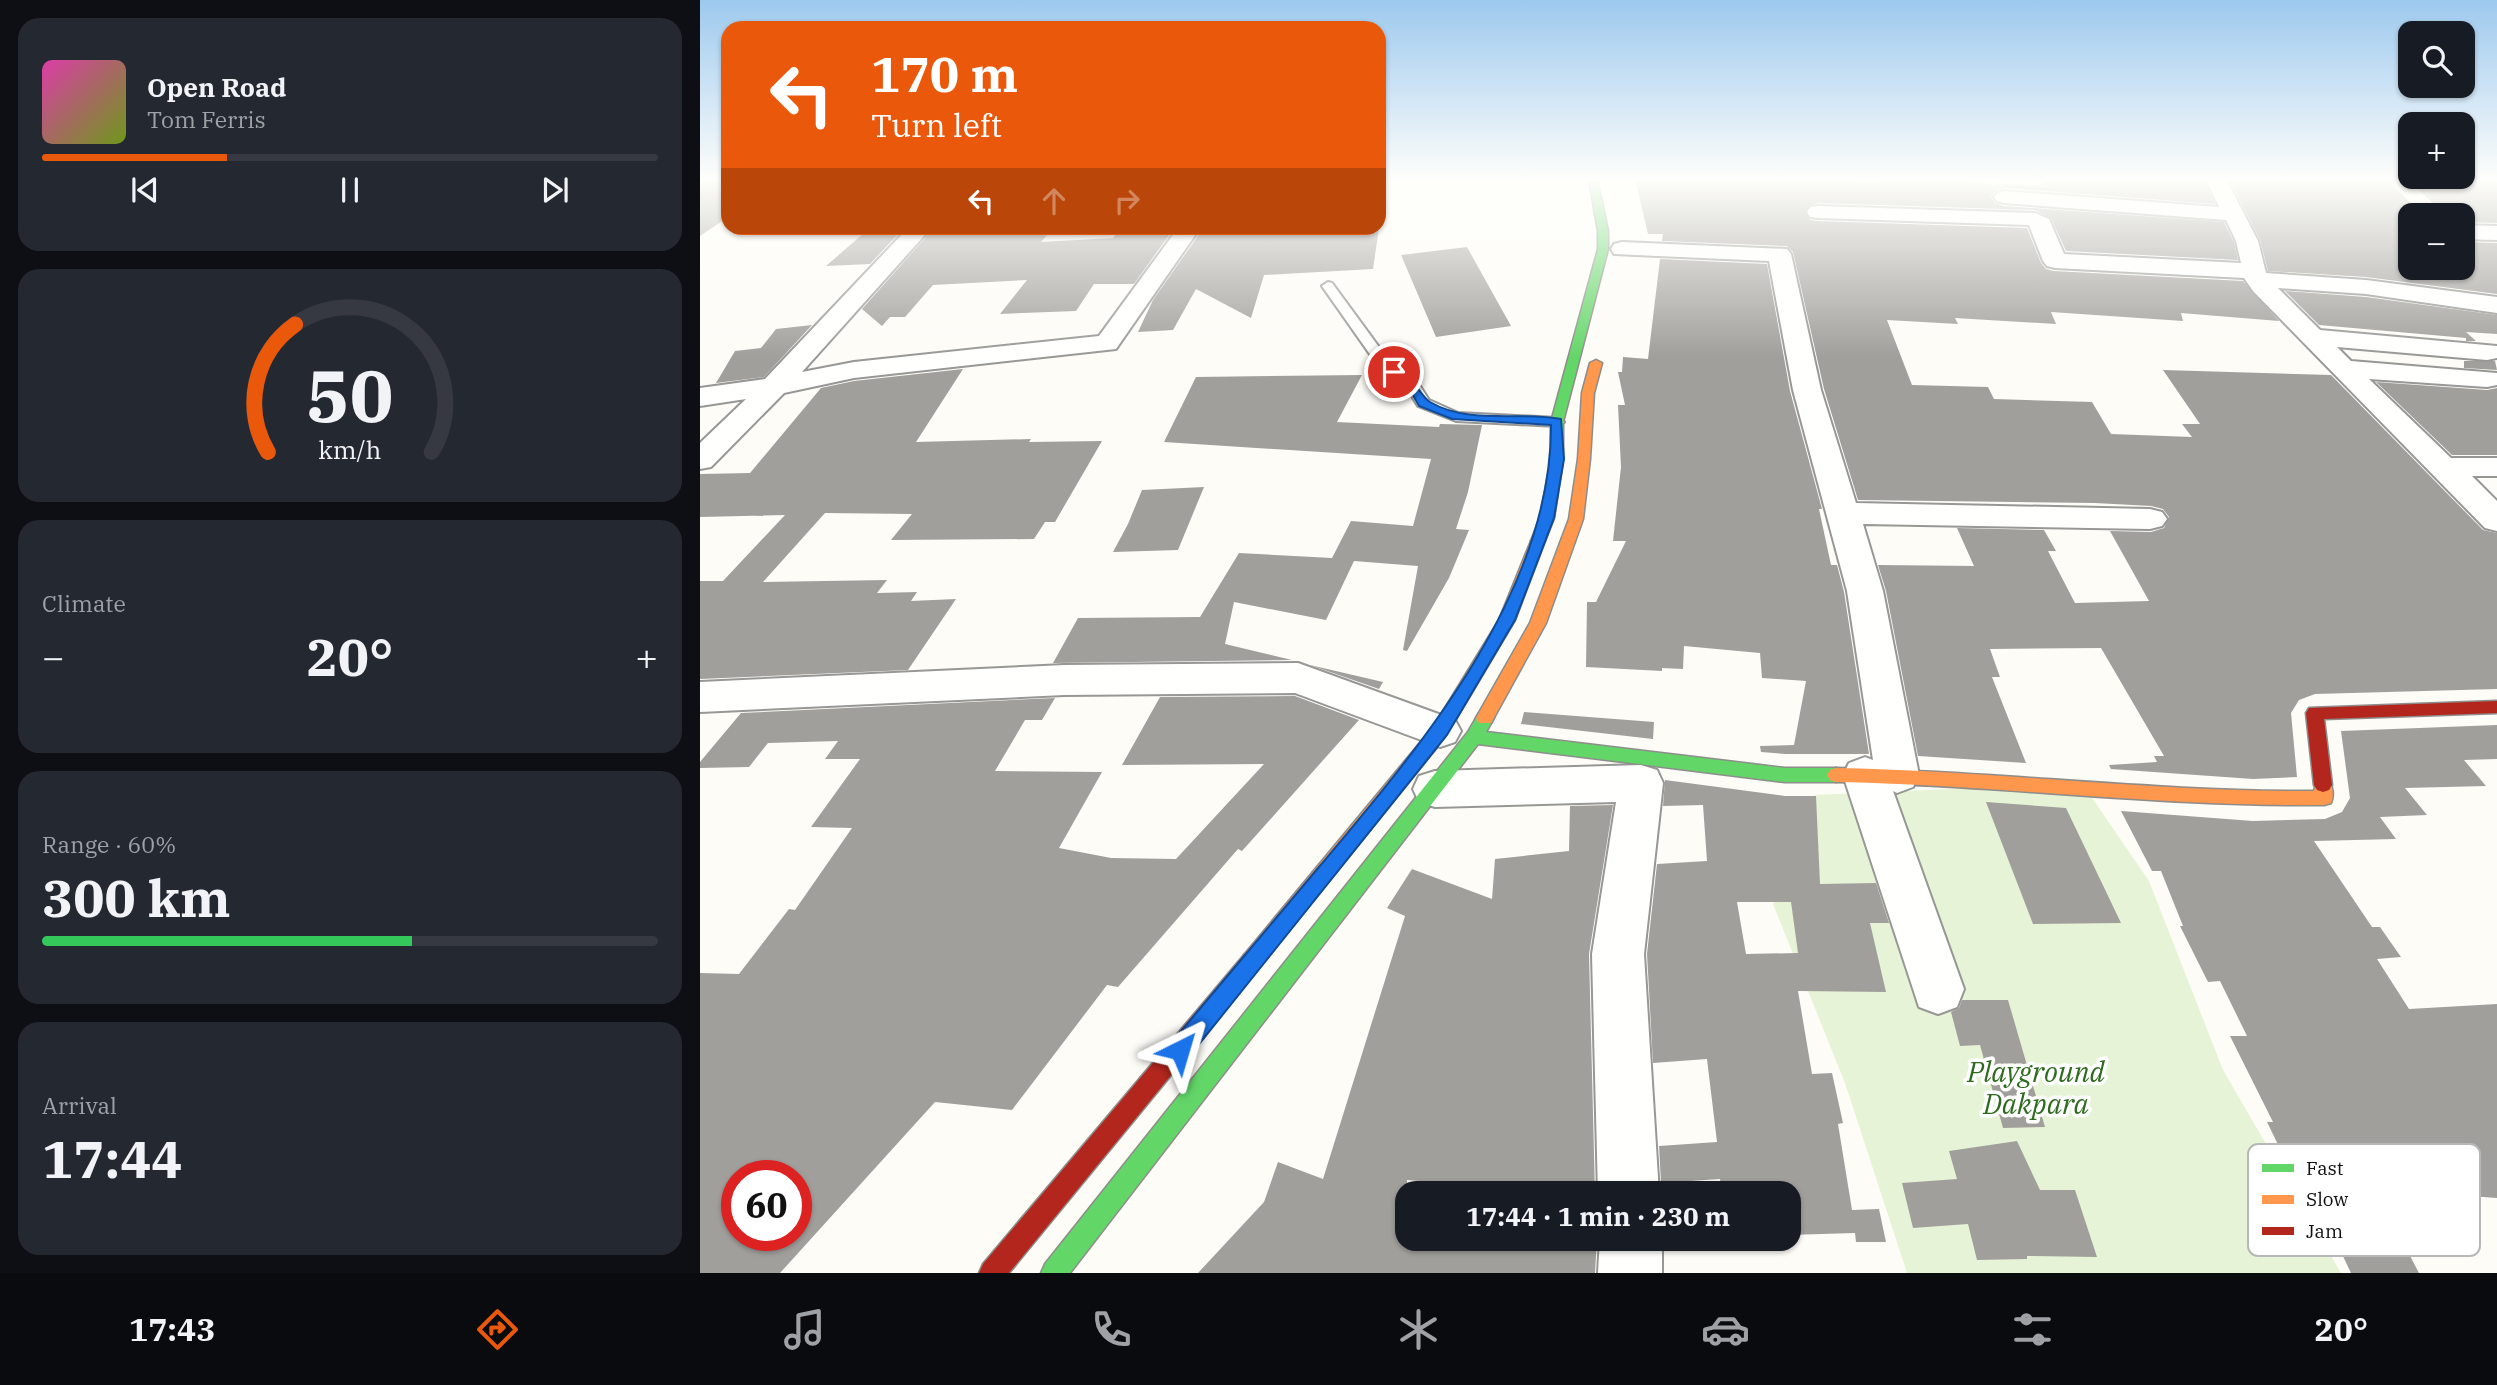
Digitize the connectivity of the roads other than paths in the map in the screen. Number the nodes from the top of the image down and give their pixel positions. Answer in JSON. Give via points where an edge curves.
{"nodes":[{"id":1,"x":910,"y":238,"type":"edge"},
{"id":2,"x":1182,"y":238,"type":"edge"},
{"id":3,"x":1603,"y":238,"type":"edge"},
{"id":4,"x":2008,"y":238,"type":"edge"},
{"id":5,"x":2246,"y":238,"type":"edge"},
{"id":6,"x":1621,"y":256,"type":"joint"},
{"id":7,"x":1597,"y":274,"type":"junction"},
{"id":8,"x":2255,"y":275,"type":"junction"},
{"id":9,"x":1328,"y":286,"type":"dead end"},
{"id":10,"x":2497,"y":305,"type":"edge"},
{"id":11,"x":2315,"y":337,"type":"junction"},
{"id":12,"x":1601,"y":343,"type":"dead end"},
{"id":13,"x":2346,"y":369,"type":"junction"},
{"id":14,"x":772,"y":387,"type":"junction"},
{"id":15,"x":700,"y":397,"type":"edge"},
{"id":16,"x":1557,"y":422,"type":"junction"},
{"id":17,"x":700,"y":460,"type":"edge"},
{"id":18,"x":2445,"y":467,"type":"junction"},
{"id":19,"x":2497,"y":467,"type":"edge"},
{"id":20,"x":1842,"y":513,"type":"junction"},
{"id":21,"x":2150,"y":519,"type":"dead end"},
{"id":22,"x":2497,"y":521,"type":"edge"},
{"id":23,"x":700,"y":697,"type":"edge"},
{"id":24,"x":2497,"y":707,"type":"edge"},
{"id":25,"x":1457,"y":734,"type":"junction"},
{"id":26,"x":1881,"y":775,"type":"junction"},
{"id":27,"x":1435,"y":789,"type":"junction"},
{"id":28,"x":1284,"y":923,"type":"junction"},
{"id":29,"x":1318,"y":940,"type":"junction"},
{"id":30,"x":1938,"y":989,"type":"dead end"},
{"id":31,"x":1628,"y":1181,"type":"edge"},
{"id":32,"x":1631,"y":1251,"type":"edge"},
{"id":33,"x":992,"y":1273,"type":"edge"},
{"id":34,"x":1055,"y":1273,"type":"edge"},
{"id":35,"x":1630,"y":1273,"type":"edge"}],
"edges":[{"from":1,"to":14,"type":"street"},
{"from":2,"to":14,"type":"street","via":[[1107,343],[854,369]]},
{"from":3,"to":7,"type":"main road"},
{"from":4,"to":8,"type":"street","via":[[2047,242],[2055,261]]},
{"from":5,"to":8,"type":"street"},
{"from":6,"to":7,"type":"main road"},
{"from":6,"to":20,"type":"street","via":[[1779,254],[1807,390]]},
{"from":7,"to":16,"type":"main road"},
{"from":8,"to":10,"type":"street"},
{"from":8,"to":11,"type":"street"},
{"from":9,"to":16,"type":"lane","via":[[1379,357],[1413,386],[1423,403],[1456,417]]},
{"from":11,"to":13,"type":"street"},
{"from":11,"to":13,"type":"street","via":[[2487,366]]},
{"from":12,"to":25,"type":"main road","via":[[1588,393],[1576,519],[1538,623]]},
{"from":13,"to":18,"type":"street"},
{"from":14,"to":15,"type":"street"},
{"from":14,"to":17,"type":"street"},
{"from":16,"to":25,"type":"main road","via":[[1558,459],[1547,518]]},
{"from":18,"to":19,"type":"street"},
{"from":18,"to":22,"type":"street"},
{"from":20,"to":21,"type":"street"},
{"from":20,"to":26,"type":"street","via":[[1865,591]]},
{"from":23,"to":25,"type":"street","via":[[1064,680],[1298,678]]},
{"from":24,"to":26,"type":"main road","via":[[2315,713],[2324,798],[2253,800]]},
{"from":25,"to":26,"type":"main road","via":[[1785,775]]},
{"from":25,"to":27,"type":"main road"},
{"from":25,"to":28,"type":"main road"},
{"from":26,"to":30,"type":"street"},
{"from":27,"to":29,"type":"main road"},
{"from":27,"to":31,"type":"street","via":[[1641,783],[1618,954]]},
{"from":28,"to":29,"type":"main road"},
{"from":28,"to":33,"type":"main road"},
{"from":29,"to":34,"type":"main road"},
{"from":32,"to":35,"type":"street"}]}
